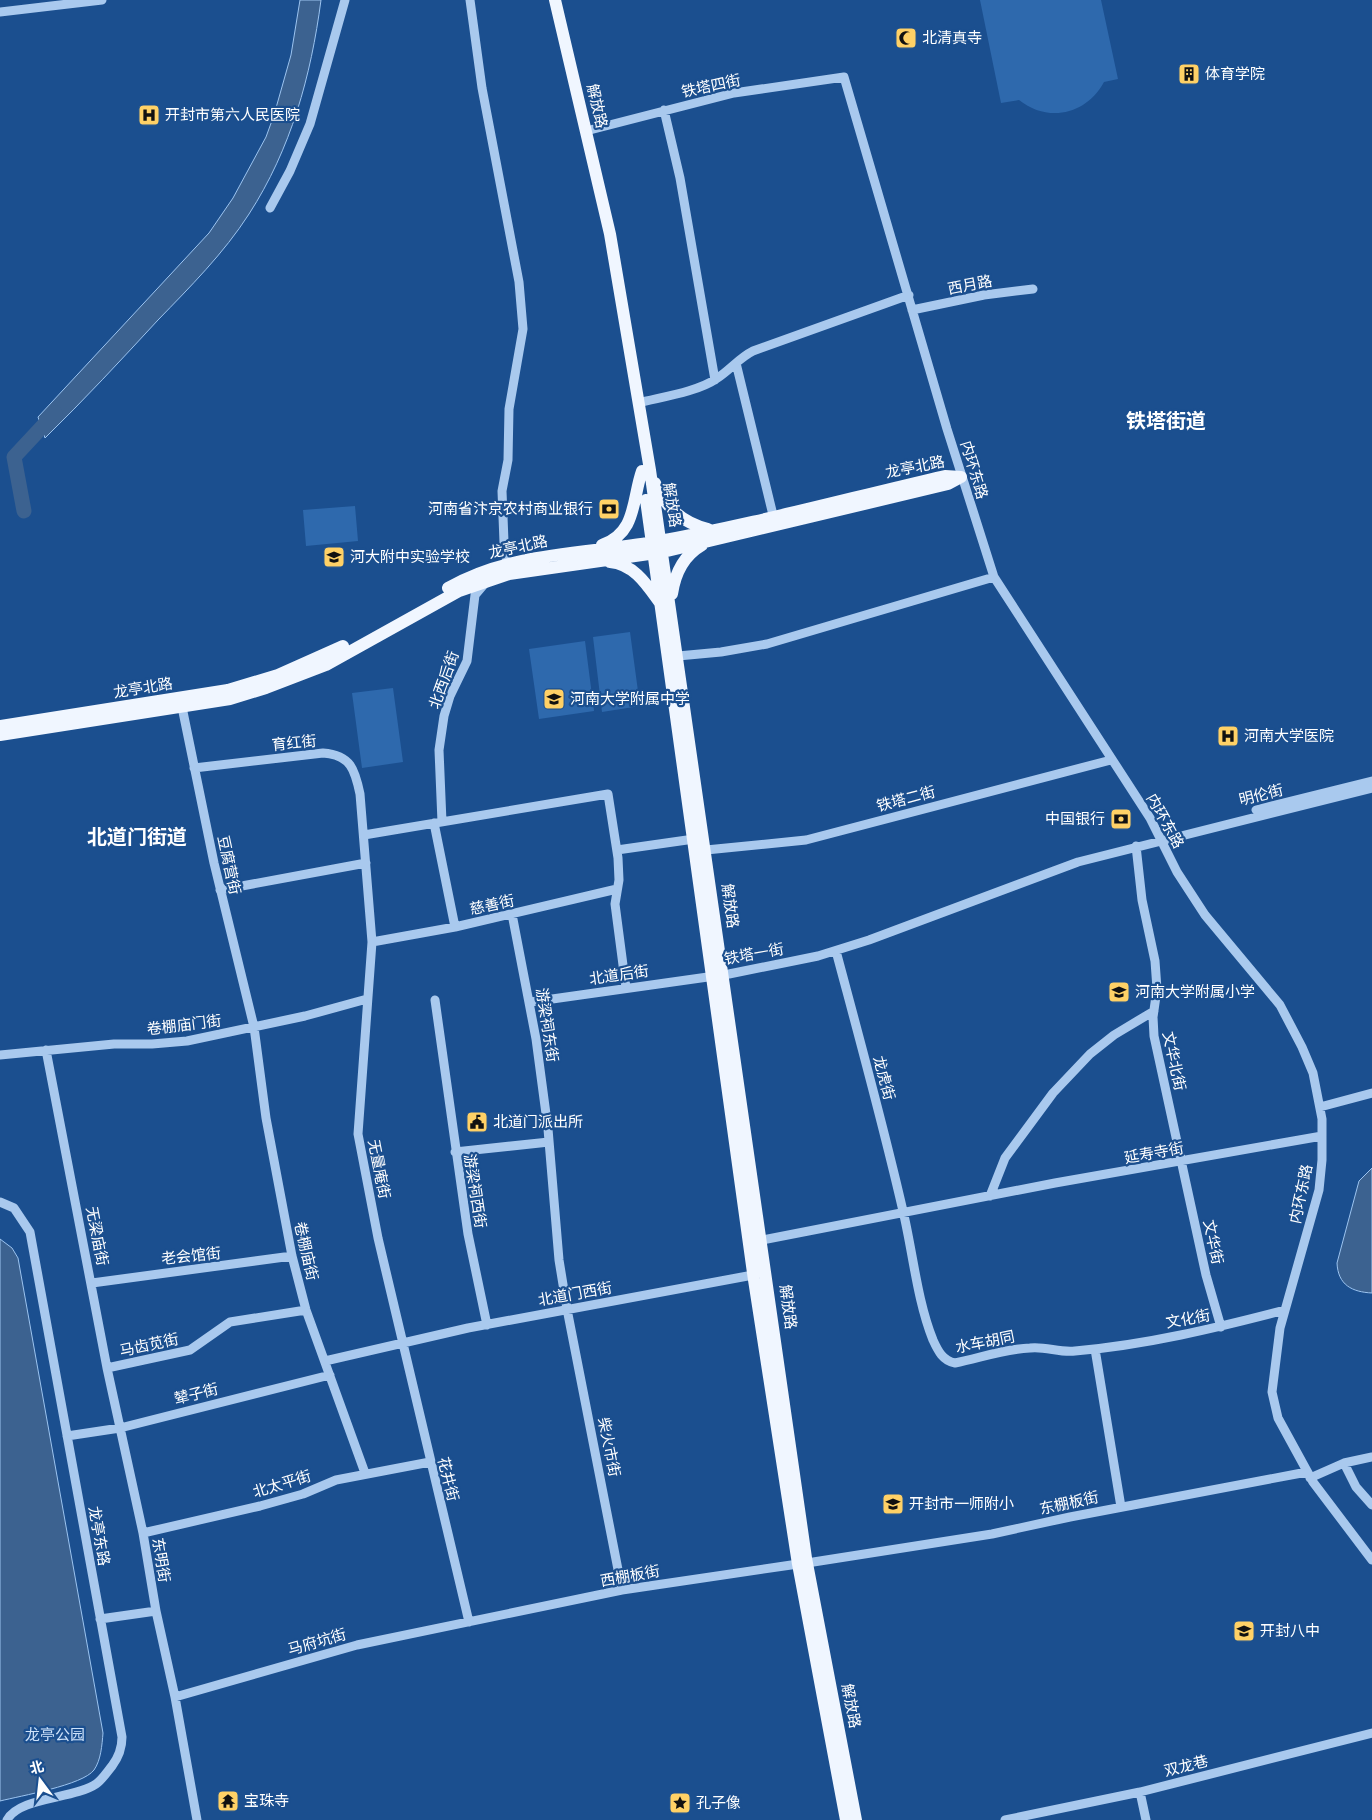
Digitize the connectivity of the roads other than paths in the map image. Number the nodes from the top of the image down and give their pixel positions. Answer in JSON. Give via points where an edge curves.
{"nodes":[{"id":1,"x":102,"y":0,"type":"edge"},
{"id":2,"x":345,"y":0,"type":"edge"},
{"id":3,"x":470,"y":0,"type":"edge"},
{"id":4,"x":548,"y":0,"type":"edge"},
{"id":5,"x":555,"y":0,"type":"edge"},
{"id":6,"x":0,"y":12,"type":"edge"},
{"id":7,"x":844,"y":77,"type":"joint"},
{"id":8,"x":664,"y":110,"type":"junction"},
{"id":9,"x":586,"y":131,"type":"junction"},
{"id":10,"x":270,"y":208,"type":"dead end"},
{"id":11,"x":1033,"y":289,"type":"dead end"},
{"id":12,"x":909,"y":295,"type":"junction"},
{"id":13,"x":912,"y":310,"type":"junction"},
{"id":14,"x":736,"y":363,"type":"junction"},
{"id":15,"x":715,"y":380,"type":"junction"},
{"id":16,"x":638,"y":403,"type":"junction"},
{"id":17,"x":646,"y":470,"type":"junction"},
{"id":18,"x":962,"y":477,"type":"junction"},
{"id":19,"x":773,"y":515,"type":"junction"},
{"id":20,"x":712,"y":534,"type":"junction"},
{"id":21,"x":657,"y":547,"type":"junction"},
{"id":22,"x":590,"y":555,"type":"junction"},
{"id":23,"x":507,"y":564,"type":"junction"},
{"id":24,"x":994,"y":577,"type":"junction"},
{"id":25,"x":487,"y":580,"type":"junction"},
{"id":26,"x":666,"y":606,"type":"junction"},
{"id":27,"x":678,"y":656,"type":"junction"},
{"id":28,"x":182,"y":707,"type":"junction"},
{"id":29,"x":0,"y":726,"type":"edge"},
{"id":30,"x":0,"y":735,"type":"edge"},
{"id":31,"x":1111,"y":760,"type":"junction"},
{"id":32,"x":194,"y":768,"type":"junction"},
{"id":33,"x":1372,"y":782,"type":"edge"},
{"id":34,"x":1372,"y":788,"type":"edge"},
{"id":35,"x":438,"y":823,"type":"junction"},
{"id":36,"x":364,"y":835,"type":"junction"},
{"id":37,"x":1158,"y":837,"type":"junction"},
{"id":38,"x":694,"y":839,"type":"junction"},
{"id":39,"x":1136,"y":846,"type":"junction"},
{"id":40,"x":617,"y":850,"type":"junction"},
{"id":41,"x":706,"y":850,"type":"junction"},
{"id":42,"x":366,"y":863,"type":"junction"},
{"id":43,"x":617,"y":889,"type":"junction"},
{"id":44,"x":220,"y":890,"type":"junction"},
{"id":45,"x":512,"y":914,"type":"junction"},
{"id":46,"x":455,"y":927,"type":"junction"},
{"id":47,"x":372,"y":942,"type":"junction"},
{"id":48,"x":836,"y":951,"type":"junction"},
{"id":49,"x":720,"y":973,"type":"junction"},
{"id":50,"x":626,"y":988,"type":"junction"},
{"id":51,"x":367,"y":999,"type":"junction"},
{"id":52,"x":435,"y":1000,"type":"dead end"},
{"id":53,"x":530,"y":1002,"type":"junction"},
{"id":54,"x":1154,"y":1011,"type":"junction"},
{"id":55,"x":254,"y":1028,"type":"junction"},
{"id":56,"x":46,"y":1050,"type":"junction"},
{"id":57,"x":0,"y":1055,"type":"edge"},
{"id":58,"x":1372,"y":1093,"type":"edge"},
{"id":59,"x":1320,"y":1107,"type":"junction"},
{"id":60,"x":1322,"y":1136,"type":"junction"},
{"id":61,"x":549,"y":1142,"type":"junction"},
{"id":62,"x":455,"y":1152,"type":"junction"},
{"id":63,"x":1183,"y":1162,"type":"junction"},
{"id":64,"x":990,"y":1196,"type":"junction"},
{"id":65,"x":0,"y":1202,"type":"edge"},
{"id":66,"x":903,"y":1212,"type":"junction"},
{"id":67,"x":762,"y":1240,"type":"junction"},
{"id":68,"x":292,"y":1256,"type":"junction"},
{"id":69,"x":753,"y":1275,"type":"junction"},
{"id":70,"x":92,"y":1283,"type":"junction"},
{"id":71,"x":567,"y":1309,"type":"junction"},
{"id":72,"x":306,"y":1310,"type":"junction"},
{"id":73,"x":1285,"y":1310,"type":"junction"},
{"id":74,"x":487,"y":1325,"type":"junction"},
{"id":75,"x":1220,"y":1327,"type":"junction"},
{"id":76,"x":402,"y":1342,"type":"junction"},
{"id":77,"x":1095,"y":1349,"type":"junction"},
{"id":78,"x":325,"y":1361,"type":"junction"},
{"id":79,"x":107,"y":1368,"type":"junction"},
{"id":80,"x":330,"y":1374,"type":"junction"},
{"id":81,"x":120,"y":1428,"type":"junction"},
{"id":82,"x":67,"y":1436,"type":"junction"},
{"id":83,"x":1372,"y":1457,"type":"edge"},
{"id":84,"x":430,"y":1462,"type":"junction"},
{"id":85,"x":1344,"y":1464,"type":"junction"},
{"id":86,"x":365,"y":1473,"type":"junction"},
{"id":87,"x":1309,"y":1475,"type":"junction"},
{"id":88,"x":1372,"y":1504,"type":"edge"},
{"id":89,"x":1121,"y":1507,"type":"junction"},
{"id":90,"x":143,"y":1533,"type":"junction"},
{"id":91,"x":1372,"y":1560,"type":"edge"},
{"id":92,"x":802,"y":1564,"type":"junction"},
{"id":93,"x":622,"y":1590,"type":"junction"},
{"id":94,"x":156,"y":1611,"type":"junction"},
{"id":95,"x":100,"y":1619,"type":"junction"},
{"id":96,"x":469,"y":1622,"type":"junction"},
{"id":97,"x":175,"y":1697,"type":"junction"},
{"id":98,"x":1372,"y":1733,"type":"edge"},
{"id":99,"x":1140,"y":1792,"type":"junction"},
{"id":100,"x":7,"y":1820,"type":"edge"},
{"id":101,"x":197,"y":1820,"type":"edge"},
{"id":102,"x":846,"y":1820,"type":"edge"},
{"id":103,"x":856,"y":1820,"type":"edge"},
{"id":104,"x":1005,"y":1820,"type":"edge"},
{"id":105,"x":1146,"y":1820,"type":"edge"}],
"edges":[{"from":1,"to":6,"type":"street"},
{"from":2,"to":10,"type":"street","via":[[310,124]]},
{"from":3,"to":23,"type":"street","via":[[482,88],[519,282],[523,329],[509,409],[508,460],[502,492]]},
{"from":4,"to":17,"type":"main road","name":"解放路","via":[[604,235]]},
{"from":5,"to":9,"type":"main road","name":"解放路"},
{"from":7,"to":8,"type":"street","name":"铁塔四街","via":[[734,93]]},
{"from":7,"to":12,"type":"street","name":"内环东路"},
{"from":8,"to":9,"type":"street","name":"铁塔四街"},
{"from":8,"to":15,"type":"street","via":[[680,178]]},
{"from":9,"to":16,"type":"main road","name":"解放路","via":[[610,234]]},
{"from":11,"to":13,"type":"street","name":"西月路"},
{"from":12,"to":13,"type":"street","name":"内环东路"},
{"from":12,"to":14,"type":"street","via":[[753,351]]},
{"from":13,"to":18,"type":"street","name":"内环东路"},
{"from":14,"to":15,"type":"street"},
{"from":14,"to":19,"type":"street"},
{"from":15,"to":16,"type":"street"},
{"from":16,"to":17,"type":"main road","name":"解放路"},
{"from":17,"to":20,"type":"main road","via":[[672,510]]},
{"from":17,"to":21,"type":"main road","name":"解放路"},
{"from":17,"to":22,"type":"main road","via":[[637,485],[633,514],[627,526]]},
{"from":18,"to":19,"type":"main road","name":"龙亭北路","via":[[945,476]]},
{"from":18,"to":20,"type":"main road","name":"龙亭北路","via":[[948,484]]},
{"from":18,"to":24,"type":"street","name":"内环东路"},
{"from":19,"to":20,"type":"main road","name":"龙亭北路"},
{"from":20,"to":21,"type":"main road","name":"龙亭北路"},
{"from":20,"to":26,"type":"main road","via":[[681,565]]},
{"from":21,"to":22,"type":"main road","name":"龙亭北路"},
{"from":21,"to":26,"type":"main road","name":"解放路"},
{"from":22,"to":23,"type":"main road","name":"龙亭北路"},
{"from":22,"to":25,"type":"main road","name":"龙亭北路"},
{"from":22,"to":26,"type":"main road","via":[[633,571]]},
{"from":23,"to":29,"type":"main road","name":"龙亭北路","via":[[455,584],[322,657],[254,683],[188,697]]},
{"from":24,"to":27,"type":"street","via":[[767,644]]},
{"from":24,"to":31,"type":"street","name":"内环东路"},
{"from":25,"to":28,"type":"main road","name":"龙亭北路","via":[[459,591],[326,665],[248,694]]},
{"from":25,"to":35,"type":"street","name":"北西后街","via":[[475,595],[467,661],[444,716],[439,750]]},
{"from":26,"to":27,"type":"main road","name":"解放路"},
{"from":26,"to":38,"type":"main road","name":"解放路"},
{"from":27,"to":41,"type":"main road","name":"解放路"},
{"from":28,"to":30,"type":"main road","name":"龙亭北路"},
{"from":28,"to":32,"type":"street","name":"豆腐营街"},
{"from":31,"to":37,"type":"street","name":"内环东路","via":[[1150,818]]},
{"from":31,"to":41,"type":"street","name":"铁塔二街","via":[[806,840]]},
{"from":32,"to":36,"type":"street","name":"育红街","via":[[336,754],[355,772]]},
{"from":32,"to":44,"type":"street","name":"豆腐营街"},
{"from":33,"to":37,"type":"street","name":"明伦街"},
{"from":34,"to":37,"type":"street","name":"明伦街"},
{"from":35,"to":36,"type":"street"},
{"from":35,"to":40,"type":"street","via":[[608,794]]},
{"from":35,"to":46,"type":"street"},
{"from":36,"to":42,"type":"street","name":"育红街"},
{"from":37,"to":39,"type":"street","name":"铁塔一街"},
{"from":37,"to":49,"type":"street","name":"铁塔一街","via":[[1078,856],[834,946]]},
{"from":37,"to":59,"type":"street","name":"内环东路","via":[[1211,924],[1280,1005],[1313,1073]]},
{"from":38,"to":40,"type":"street"},
{"from":38,"to":49,"type":"main road","name":"解放路"},
{"from":39,"to":48,"type":"street","name":"铁塔一街","via":[[1078,862]]},
{"from":39,"to":54,"type":"street","name":"文华北街","via":[[1142,900],[1156,961]]},
{"from":40,"to":43,"type":"street"},
{"from":41,"to":49,"type":"main road","name":"解放路"},
{"from":42,"to":44,"type":"street"},
{"from":42,"to":47,"type":"street","name":"育红街"},
{"from":43,"to":45,"type":"street","name":"慈善街"},
{"from":43,"to":50,"type":"street","via":[[615,904]]},
{"from":44,"to":55,"type":"street","name":"豆腐营街"},
{"from":45,"to":46,"type":"street","name":"慈善街"},
{"from":45,"to":53,"type":"street","name":"游梁祠东街"},
{"from":46,"to":47,"type":"street","name":"慈善街"},
{"from":47,"to":51,"type":"street","name":"育红街"},
{"from":48,"to":49,"type":"street","name":"铁塔一街","via":[[770,967]]},
{"from":48,"to":66,"type":"street","name":"龙虎街"},
{"from":49,"to":50,"type":"street","name":"北道后街"},
{"from":49,"to":67,"type":"main road","name":"解放路"},
{"from":49,"to":69,"type":"main road","name":"解放路"},
{"from":50,"to":53,"type":"street","name":"北道后街"},
{"from":51,"to":55,"type":"street","name":"卷棚庙门街"},
{"from":51,"to":76,"type":"street","name":"无量庵街","via":[[358,1134]]},
{"from":52,"to":62,"type":"street","name":"游梁祠西街"},
{"from":53,"to":61,"type":"street","name":"游梁祠东街"},
{"from":54,"to":63,"type":"street","name":"文华北街","via":[[1154,1036]]},
{"from":54,"to":64,"type":"street","via":[[1090,1054],[1053,1093],[1005,1158]]},
{"from":55,"to":56,"type":"street","name":"卷棚庙门街","via":[[187,1040]]},
{"from":55,"to":68,"type":"street","name":"卷棚庙街","via":[[266,1118]]},
{"from":56,"to":57,"type":"street","name":"卷棚庙门街"},
{"from":56,"to":70,"type":"street","name":"无梁庙街"},
{"from":58,"to":59,"type":"street"},
{"from":59,"to":60,"type":"street","name":"内环东路"},
{"from":60,"to":63,"type":"street","name":"延寿寺街"},
{"from":60,"to":73,"type":"street","name":"内环东路","via":[[1319,1190]]},
{"from":61,"to":62,"type":"street"},
{"from":61,"to":71,"type":"street","name":"游梁祠东街"},
{"from":62,"to":74,"type":"street","name":"游梁祠西街"},
{"from":63,"to":64,"type":"street","name":"延寿寺街"},
{"from":63,"to":75,"type":"street","name":"文华街"},
{"from":64,"to":66,"type":"street","name":"延寿寺街"},
{"from":65,"to":82,"type":"street","name":"龙亭东路","via":[[14,1208],[30,1232]]},
{"from":66,"to":67,"type":"street","name":"延寿寺街"},
{"from":66,"to":77,"type":"street","name":"水车胡同","via":[[933,1340],[947,1362],[1032,1347],[1064,1352]]},
{"from":67,"to":92,"type":"main road","name":"解放路"},
{"from":68,"to":70,"type":"street","name":"老会馆街"},
{"from":68,"to":72,"type":"street","name":"卷棚庙街"},
{"from":69,"to":71,"type":"street","name":"北道门西街"},
{"from":69,"to":92,"type":"main road","name":"解放路"},
{"from":70,"to":79,"type":"street","name":"无梁庙街"},
{"from":71,"to":74,"type":"street","name":"北道门西街"},
{"from":71,"to":93,"type":"street","name":"柴火市街"},
{"from":72,"to":78,"type":"street","name":"卷棚庙街"},
{"from":72,"to":79,"type":"street","name":"马齿苋街","via":[[230,1322],[190,1350]]},
{"from":73,"to":75,"type":"street","name":"文化街"},
{"from":73,"to":87,"type":"street","name":"内环东路","via":[[1276,1348],[1272,1400],[1278,1418]]},
{"from":74,"to":76,"type":"street","name":"北道门西街"},
{"from":75,"to":77,"type":"street","name":"文化街"},
{"from":76,"to":78,"type":"street","name":"北道门西街"},
{"from":76,"to":84,"type":"street","name":"花井街"},
{"from":77,"to":89,"type":"street"},
{"from":78,"to":80,"type":"street","name":"卷棚庙街"},
{"from":79,"to":81,"type":"street","name":"无梁庙街"},
{"from":80,"to":81,"type":"street","name":"辇子街"},
{"from":80,"to":86,"type":"street","name":"卷棚庙街"},
{"from":81,"to":82,"type":"street","name":"辇子街"},
{"from":81,"to":90,"type":"street","name":"东明街"},
{"from":82,"to":95,"type":"street","name":"龙亭东路"},
{"from":83,"to":85,"type":"street","name":"东棚板街"},
{"from":84,"to":86,"type":"street","name":"北太平街"},
{"from":84,"to":96,"type":"street","name":"花井街"},
{"from":85,"to":87,"type":"street","name":"东棚板街"},
{"from":85,"to":88,"type":"street","via":[[1356,1487]]},
{"from":86,"to":90,"type":"street","name":"北太平街","via":[[260,1506]]},
{"from":87,"to":89,"type":"street","name":"东棚板街"},
{"from":87,"to":91,"type":"street","name":"内环东路","via":[[1329,1507]]},
{"from":89,"to":92,"type":"street","name":"东棚板街","via":[[992,1534]]},
{"from":90,"to":94,"type":"street","name":"东明街"},
{"from":92,"to":93,"type":"street","name":"西棚板街"},
{"from":92,"to":102,"type":"main road","name":"解放路"},
{"from":92,"to":103,"type":"main road","name":"解放路"},
{"from":93,"to":96,"type":"street","name":"西棚板街"},
{"from":94,"to":95,"type":"street"},
{"from":94,"to":97,"type":"street","name":"东明街"},
{"from":95,"to":100,"type":"street","name":"龙亭东路","via":[[122,1745],[114,1762],[96,1784],[18,1809]]},
{"from":96,"to":97,"type":"street","name":"马府坑街","via":[[357,1645]]},
{"from":97,"to":101,"type":"street","name":"东明街"},
{"from":98,"to":99,"type":"street","name":"双龙巷"},
{"from":99,"to":104,"type":"street","name":"双龙巷"},
{"from":99,"to":105,"type":"street"}]}
